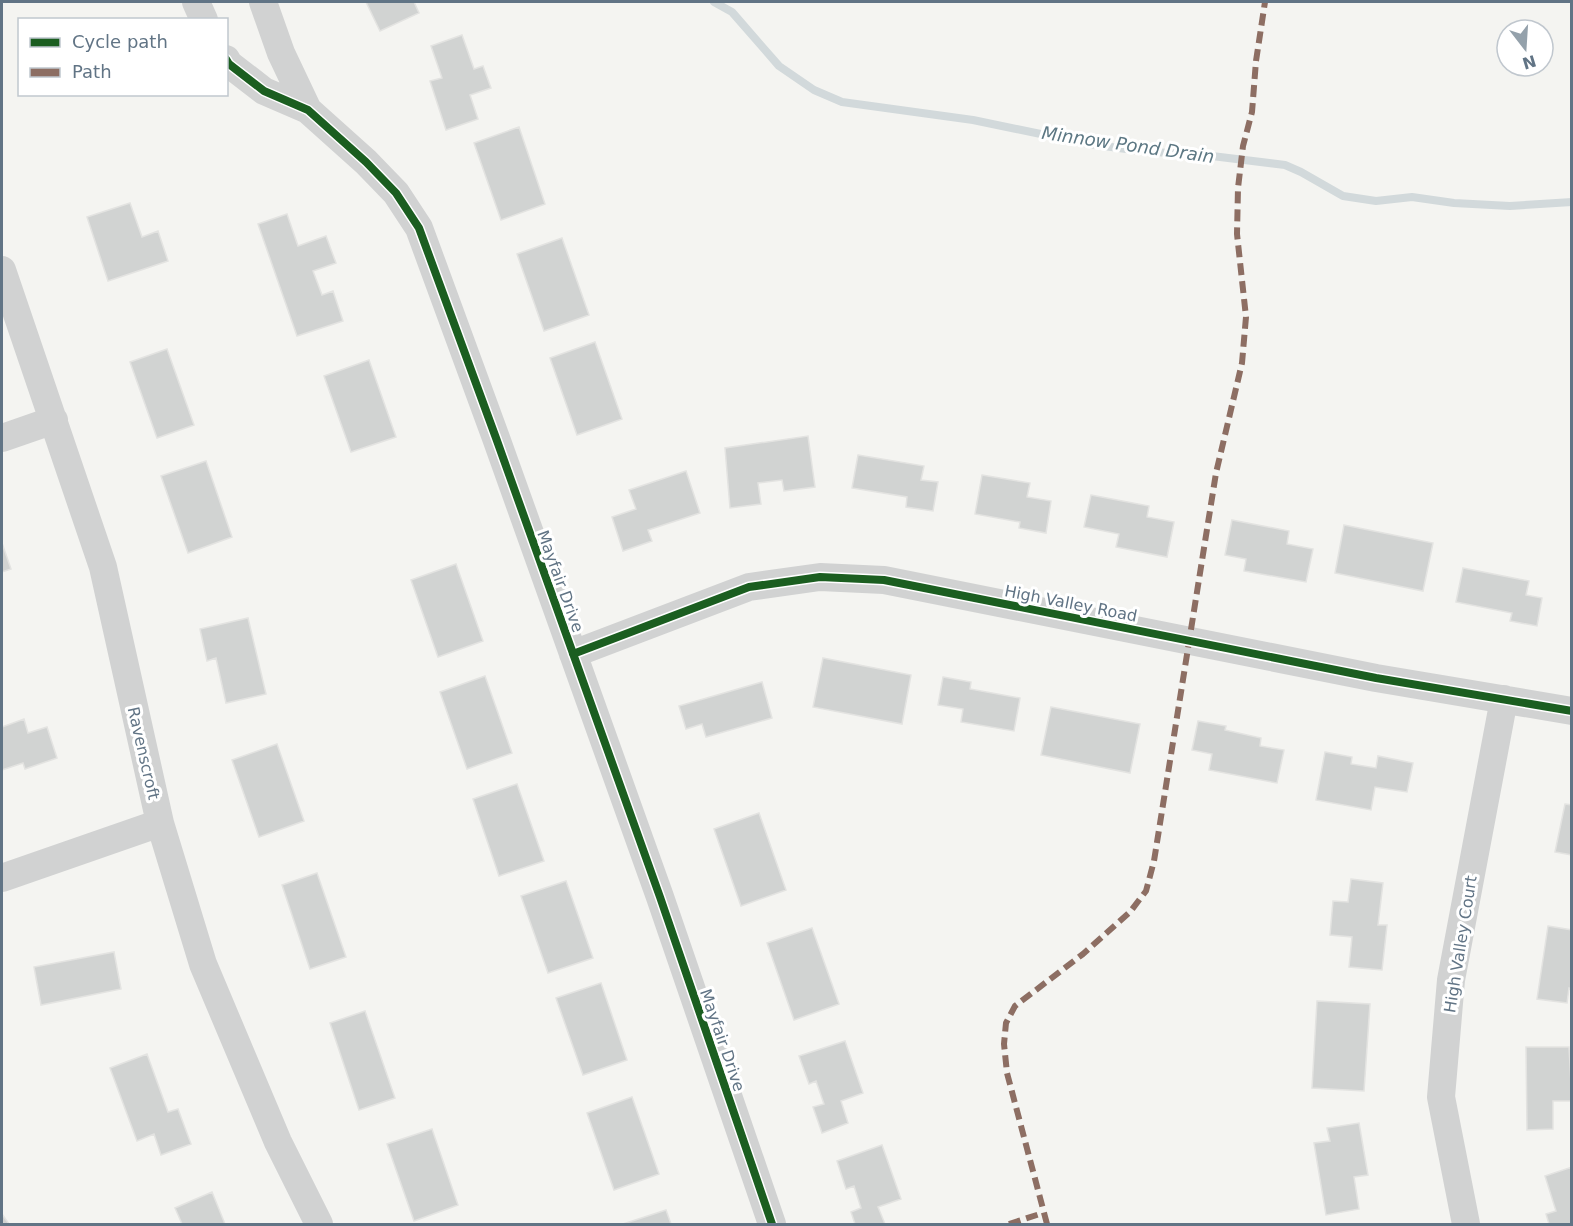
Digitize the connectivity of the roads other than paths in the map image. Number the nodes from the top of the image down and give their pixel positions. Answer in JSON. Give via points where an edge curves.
{"nodes":[{"id":1,"x":196,"y":2,"type":"edge"},
{"id":2,"x":263,"y":2,"type":"edge"},
{"id":3,"x":203,"y":18,"type":"edge"},
{"id":4,"x":228,"y":62,"type":"edge"},
{"id":5,"x":308,"y":110,"type":"junction"},
{"id":6,"x":2,"y":270,"type":"edge"},
{"id":7,"x":54,"y":420,"type":"junction"},
{"id":8,"x":2,"y":438,"type":"edge"},
{"id":9,"x":573,"y":654,"type":"junction"},
{"id":10,"x":1504,"y":699,"type":"junction"},
{"id":11,"x":1572,"y":711,"type":"edge"},
{"id":12,"x":160,"y":823,"type":"junction"},
{"id":13,"x":2,"y":878,"type":"edge"},
{"id":14,"x":319,"y":1224,"type":"edge"},
{"id":15,"x":772,"y":1224,"type":"edge"},
{"id":16,"x":1466,"y":1224,"type":"edge"}],
"edges":[{"from":1,"to":3,"type":"street"},
{"from":2,"to":5,"type":"street","name":"Mayfair Drive"},
{"from":4,"to":5,"type":"street","name":"Mayfair Drive","via":[[264,92]]},
{"from":5,"to":9,"type":"street","name":"Mayfair Drive","via":[[366,162],[396,194],[419,228]]},
{"from":6,"to":7,"type":"street","name":"Ravenscroft"},
{"from":7,"to":8,"type":"street"},
{"from":7,"to":12,"type":"street","name":"Ravenscroft","via":[[103,567]]},
{"from":9,"to":10,"type":"street","name":"High Valley Road","via":[[749,587],[819,577],[884,580],[1376,678]]},
{"from":9,"to":15,"type":"street","name":"Mayfair Drive"},
{"from":10,"to":11,"type":"street","name":"High Valley Road"},
{"from":10,"to":16,"type":"street","name":"High Valley Court","via":[[1451,980],[1441,1097]]},
{"from":12,"to":13,"type":"street"},
{"from":12,"to":14,"type":"street","name":"Ravenscroft","via":[[202,964],[278,1142]]}]}
